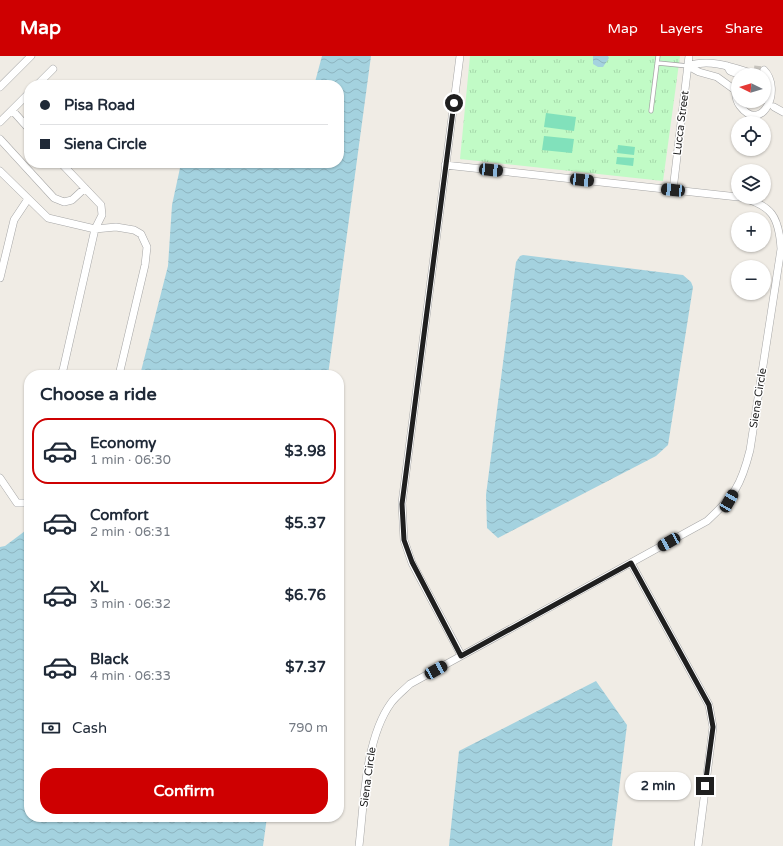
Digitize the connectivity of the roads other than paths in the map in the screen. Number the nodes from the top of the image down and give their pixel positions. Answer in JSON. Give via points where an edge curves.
{"nodes":[{"id":1,"x":31,"y":56,"type":"edge"},
{"id":2,"x":460,"y":56,"type":"edge"},
{"id":3,"x":658,"y":56,"type":"edge"},
{"id":4,"x":689,"y":56,"type":"edge"},
{"id":5,"x":658,"y":63,"type":"junction"},
{"id":6,"x":688,"y":66,"type":"junction"},
{"id":7,"x":727,"y":66,"type":"junction"},
{"id":8,"x":734,"y":68,"type":"edge"},
{"id":9,"x":53,"y":69,"type":"dead end"},
{"id":10,"x":731,"y":71,"type":"edge"},
{"id":11,"x":771,"y":75,"type":"edge"},
{"id":12,"x":42,"y":80,"type":"edge"},
{"id":13,"x":779,"y":86,"type":"dead end"},
{"id":14,"x":731,"y":87,"type":"edge"},
{"id":15,"x":0,"y":88,"type":"edge"},
{"id":16,"x":24,"y":98,"type":"edge"},
{"id":17,"x":742,"y":108,"type":"edge"},
{"id":18,"x":770,"y":108,"type":"edge"},
{"id":19,"x":771,"y":108,"type":"edge"},
{"id":20,"x":12,"y":110,"type":"junction"},
{"id":21,"x":651,"y":111,"type":"dead end"},
{"id":22,"x":783,"y":112,"type":"edge"},
{"id":23,"x":0,"y":122,"type":"edge"},
{"id":24,"x":24,"y":123,"type":"edge"},
{"id":25,"x":0,"y":139,"type":"edge"},
{"id":26,"x":24,"y":165,"type":"edge"},
{"id":27,"x":445,"y":165,"type":"junction"},
{"id":28,"x":27,"y":168,"type":"edge"},
{"id":29,"x":66,"y":168,"type":"edge"},
{"id":30,"x":0,"y":171,"type":"edge"},
{"id":31,"x":85,"y":188,"type":"junction"},
{"id":32,"x":673,"y":190,"type":"junction"},
{"id":33,"x":731,"y":196,"type":"edge"},
{"id":34,"x":28,"y":199,"type":"junction"},
{"id":35,"x":760,"y":204,"type":"edge"},
{"id":36,"x":95,"y":229,"type":"junction"},
{"id":37,"x":0,"y":278,"type":"edge"},
{"id":38,"x":63,"y":370,"type":"edge"},
{"id":39,"x":120,"y":370,"type":"edge"},
{"id":40,"x":0,"y":478,"type":"edge"},
{"id":41,"x":24,"y":503,"type":"edge"},
{"id":42,"x":631,"y":563,"type":"junction"},
{"id":43,"x":461,"y":656,"type":"junction"},
{"id":44,"x":359,"y":846,"type":"edge"},
{"id":45,"x":698,"y":846,"type":"edge"}],
"edges":[{"from":1,"to":15,"type":"street"},
{"from":2,"to":27,"type":"street"},
{"from":3,"to":5,"type":"lane"},
{"from":4,"to":6,"type":"street","name":"Lucca Street"},
{"from":5,"to":6,"type":"lane"},
{"from":5,"to":21,"type":"lane"},
{"from":6,"to":7,"type":"street","via":[[700,62]]},
{"from":6,"to":14,"type":"street","via":[[717,77]]},
{"from":6,"to":32,"type":"street","name":"Lucca Street"},
{"from":7,"to":8,"type":"street"},
{"from":7,"to":10,"type":"street"},
{"from":9,"to":12,"type":"street"},
{"from":11,"to":13,"type":"street"},
{"from":16,"to":20,"type":"street"},
{"from":17,"to":18,"type":"street","via":[[748,113],[762,114]]},
{"from":19,"to":22,"type":"street","via":[[776,104]]},
{"from":20,"to":23,"type":"street"},
{"from":20,"to":24,"type":"street"},
{"from":25,"to":26,"type":"street"},
{"from":27,"to":32,"type":"street","name":"Siena Circle"},
{"from":27,"to":43,"type":"street","via":[[402,504],[402,522],[404,540],[412,562]]},
{"from":28,"to":31,"type":"street","via":[[54,198],[64,202],[72,200]]},
{"from":29,"to":31,"type":"street"},
{"from":30,"to":34,"type":"street"},
{"from":31,"to":36,"type":"street","via":[[101,205],[102,215]]},
{"from":32,"to":33,"type":"street","name":"Siena Circle"},
{"from":34,"to":36,"type":"street","via":[[48,218]]},
{"from":34,"to":37,"type":"street","via":[[14,220]]},
{"from":35,"to":42,"type":"street","name":"Siena Circle","via":[[772,213],[780,228],[781,249],[744,475],[729,501],[707,521]]},
{"from":36,"to":38,"type":"street"},
{"from":36,"to":39,"type":"street","via":[[116,227],[134,230],[141,234],[147,246],[146,265]]},
{"from":40,"to":41,"type":"street","via":[[17,503]]},
{"from":42,"to":43,"type":"street","name":"Siena Circle"},
{"from":42,"to":45,"type":"street","via":[[709,705],[713,727]]},
{"from":43,"to":44,"type":"street","name":"Siena Circle","via":[[410,684],[391,703],[379,724],[371,750]]}]}
